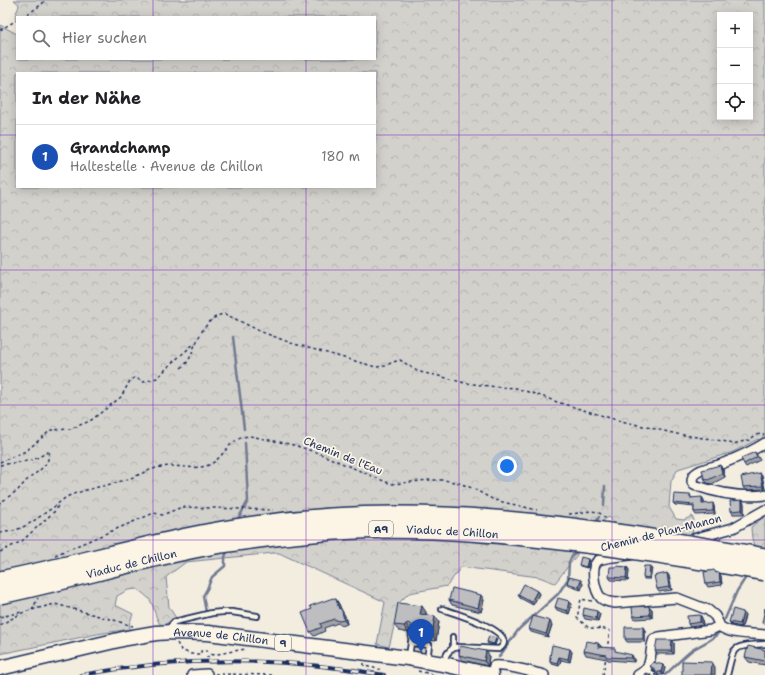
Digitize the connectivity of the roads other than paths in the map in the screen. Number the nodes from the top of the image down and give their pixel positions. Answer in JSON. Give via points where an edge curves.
{"nodes":[{"id":1,"x":765,"y":443,"type":"edge"},
{"id":2,"x":765,"y":495,"type":"edge"},
{"id":3,"x":765,"y":510,"type":"edge"},
{"id":4,"x":765,"y":557,"type":"edge"},
{"id":5,"x":765,"y":572,"type":"edge"},
{"id":6,"x":0,"y":580,"type":"edge"},
{"id":7,"x":0,"y":595,"type":"edge"},
{"id":8,"x":442,"y":609,"type":"dead end"},
{"id":9,"x":257,"y":616,"type":"dead end"},
{"id":10,"x":719,"y":626,"type":"junction"},
{"id":11,"x":164,"y":633,"type":"junction"},
{"id":12,"x":412,"y":633,"type":"edge"},
{"id":13,"x":765,"y":635,"type":"edge"},
{"id":14,"x":453,"y":637,"type":"dead end"},
{"id":15,"x":411,"y":643,"type":"junction"},
{"id":16,"x":765,"y":644,"type":"edge"},
{"id":17,"x":453,"y":648,"type":"junction"},
{"id":18,"x":408,"y":658,"type":"junction"},
{"id":19,"x":424,"y":667,"type":"junction"},
{"id":20,"x":0,"y":668,"type":"edge"},
{"id":21,"x":440,"y":670,"type":"edge"},
{"id":22,"x":642,"y":673,"type":"edge"},
{"id":23,"x":207,"y":674,"type":"road end"},
{"id":24,"x":192,"y":675,"type":"edge"},
{"id":25,"x":491,"y":675,"type":"edge"},
{"id":26,"x":544,"y":675,"type":"edge"},
{"id":27,"x":655,"y":675,"type":"edge"},
{"id":28,"x":727,"y":675,"type":"edge"}],
"edges":[{"from":1,"to":2,"type":"street","via":[[736,458],[699,471],[692,480],[694,485],[728,494],[752,497]]},
{"from":3,"to":10,"type":"street","name":"Chemin de Plan-Manon","via":[[733,528],[632,554],[604,558],[594,566],[598,593],[603,599],[615,603],[677,598],[710,612],[717,618]]},
{"from":4,"to":6,"type":"highway","name":"Viaduc de Chillon","number":"A9","bridge":true,"via":[[596,530],[526,522],[457,516],[371,515],[292,520],[208,532]]},
{"from":5,"to":7,"type":"highway","name":"Viaduc de Chillon","number":"A9","bridge":true,"via":[[677,556],[523,536],[449,530],[392,529],[314,532],[215,546]]},
{"from":8,"to":17,"type":"lane","via":[[474,620],[498,633],[503,640],[503,645],[499,649]]},
{"from":9,"to":11,"type":"lane","via":[[232,612],[212,613],[174,622]]},
{"from":10,"to":13,"type":"street","via":[[731,632]]},
{"from":10,"to":22,"type":"street","via":[[712,630],[654,639],[650,663]]},
{"from":11,"to":18,"type":"main road","name":"Avenue de Chillon","number":"9","via":[[208,633]]},
{"from":11,"to":20,"type":"main road","name":"Avenue de Chillon","number":"9","via":[[126,638]]},
{"from":12,"to":15,"type":"lane"},
{"from":14,"to":17,"type":"lane"},
{"from":15,"to":18,"type":"lane"},
{"from":15,"to":19,"type":"lane","via":[[429,645]]},
{"from":16,"to":28,"type":"lane","via":[[736,649]]},
{"from":17,"to":21,"type":"lane","via":[[447,653]]},
{"from":18,"to":19,"type":"main road","name":"Avenue de Chillon","number":"9"},
{"from":19,"to":21,"type":"main road","name":"Avenue de Chillon","number":"9"},
{"from":21,"to":25,"type":"main road","name":"Avenue de Chillon","number":"9"},
{"from":22,"to":27,"type":"lane"},
{"from":23,"to":24,"type":"street"},
{"from":25,"to":26,"type":"street","via":[[494,666]]}]}
